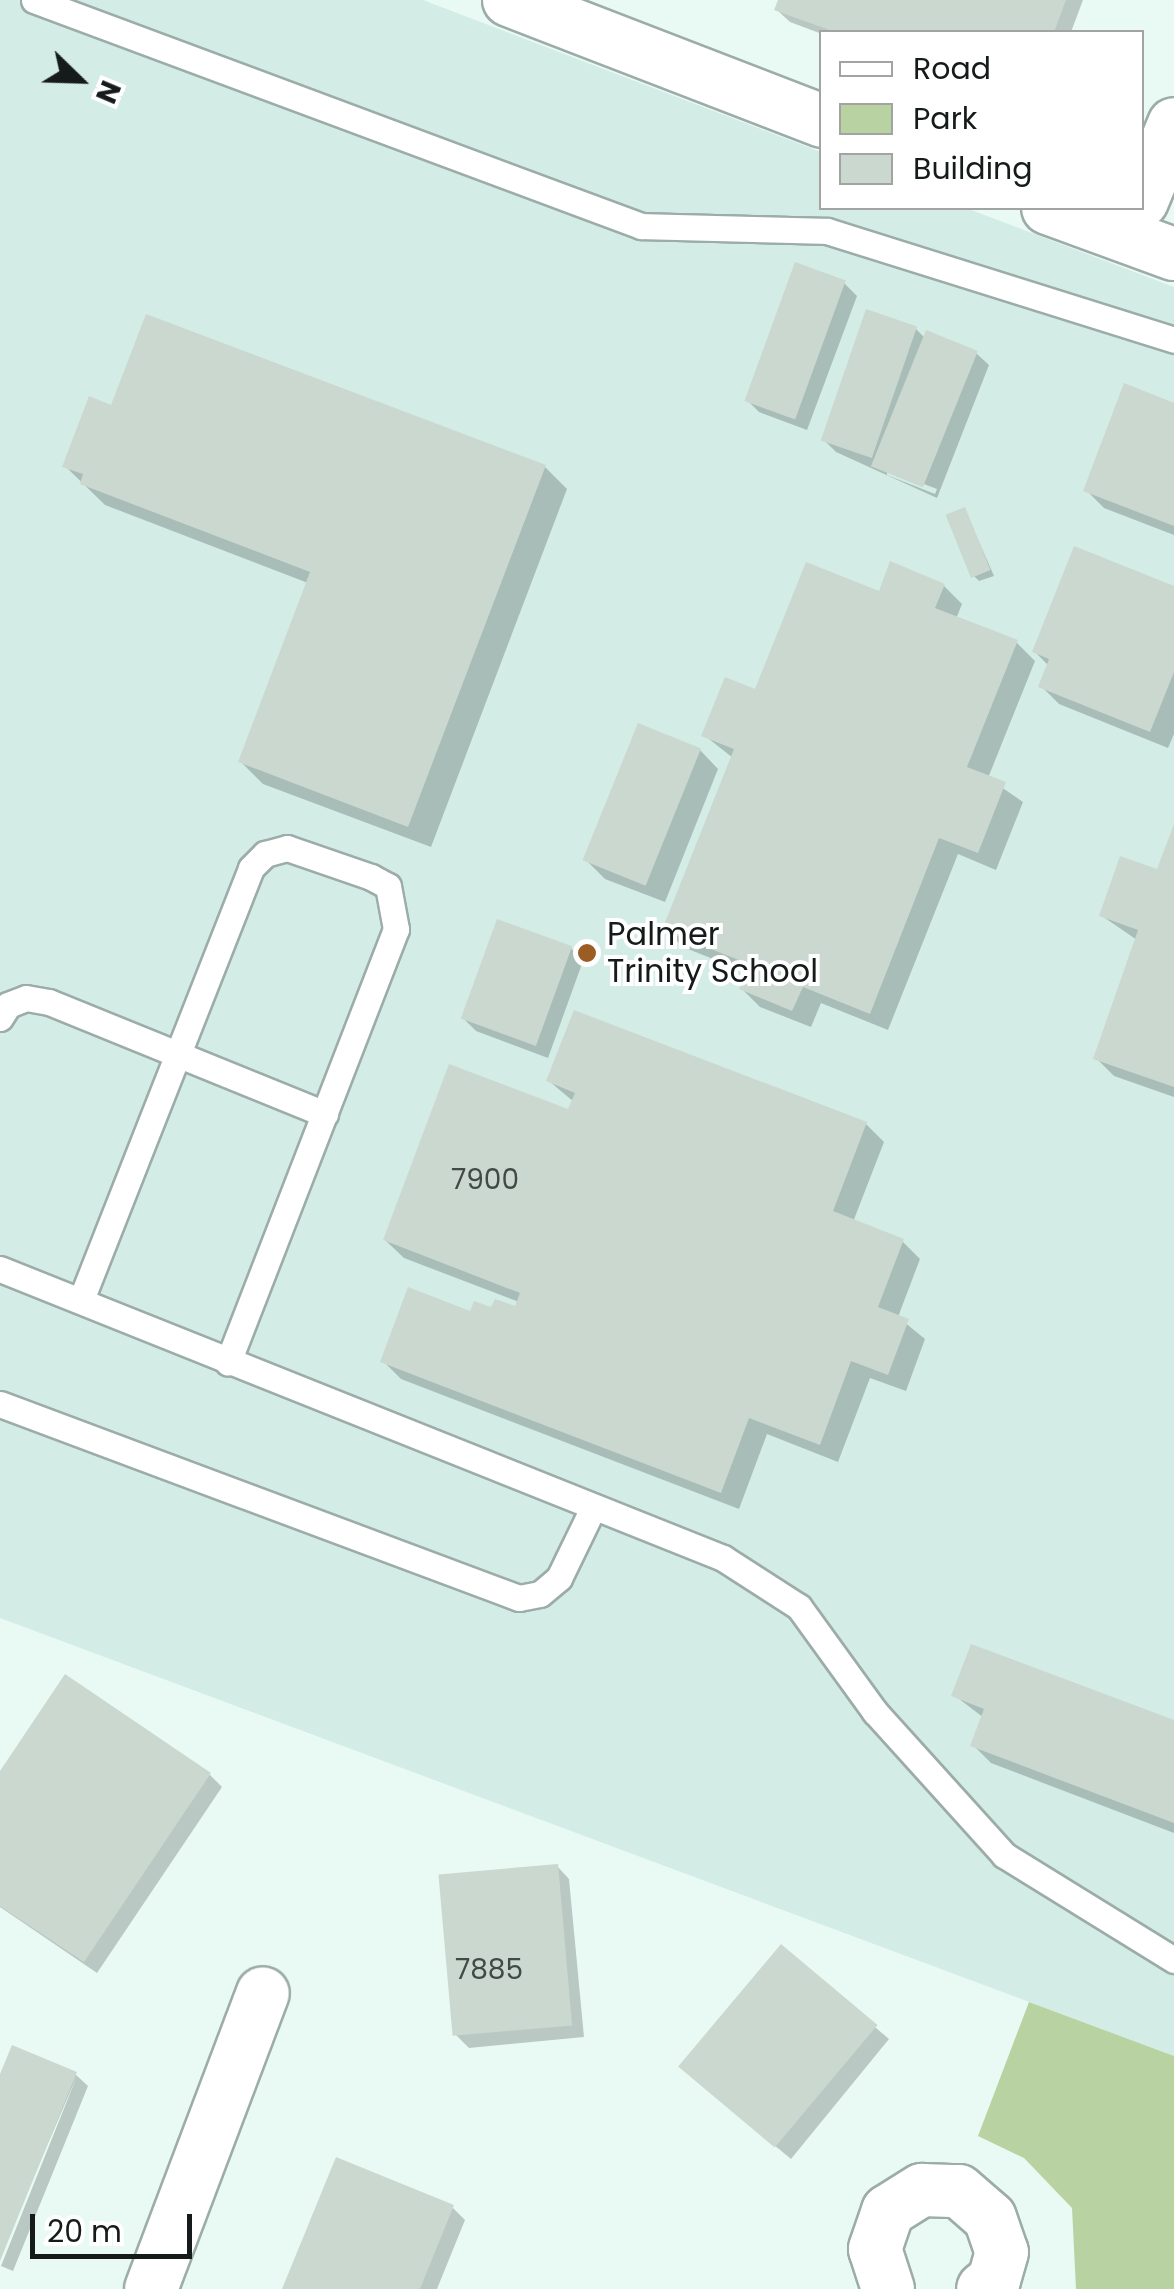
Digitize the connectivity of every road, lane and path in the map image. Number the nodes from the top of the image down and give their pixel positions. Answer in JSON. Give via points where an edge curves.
{"nodes":[{"id":1,"x":34,"y":0,"type":"edge"},
{"id":2,"x":509,"y":0,"type":"edge"},
{"id":3,"x":819,"y":119,"type":"edge"},
{"id":4,"x":1174,"y":124,"type":"edge"},
{"id":5,"x":1059,"y":210,"type":"edge"},
{"id":6,"x":1145,"y":225,"type":"edge"},
{"id":7,"x":1174,"y":340,"type":"edge"},
{"id":8,"x":0,"y":1018,"type":"edge"},
{"id":9,"x":180,"y":1052,"type":"junction"},
{"id":10,"x":325,"y":1114,"type":"junction"},
{"id":11,"x":0,"y":1270,"type":"edge"},
{"id":12,"x":81,"y":1300,"type":"junction"},
{"id":13,"x":228,"y":1363,"type":"junction"},
{"id":14,"x":0,"y":1404,"type":"edge"},
{"id":15,"x":592,"y":1510,"type":"junction"},
{"id":16,"x":1174,"y":1960,"type":"edge"},
{"id":17,"x":263,"y":1993,"type":"dead end"},
{"id":18,"x":151,"y":2289,"type":"edge"},
{"id":19,"x":888,"y":2289,"type":"edge"},
{"id":20,"x":983,"y":2289,"type":"edge"}],
"edges":[{"from":1,"to":7,"type":"lane","via":[[642,226],[826,231]]},
{"from":2,"to":3,"type":"street"},
{"from":4,"to":6,"type":"street"},
{"from":5,"to":6,"type":"street"},
{"from":8,"to":9,"type":"lane","via":[[8,1005],[26,998],[49,1002]]},
{"from":9,"to":10,"type":"lane"},
{"from":9,"to":10,"type":"lane","via":[[251,868],[265,854],[286,848],[371,877],[388,886],[396,929]]},
{"from":9,"to":12,"type":"lane"},
{"from":10,"to":13,"type":"lane"},
{"from":11,"to":12,"type":"lane"},
{"from":12,"to":13,"type":"lane"},
{"from":13,"to":15,"type":"lane"},
{"from":14,"to":15,"type":"lane","via":[[519,1598],[540,1594],[558,1578]]},
{"from":15,"to":16,"type":"lane","via":[[723,1558],[799,1606],[875,1712],[1004,1855]]},
{"from":17,"to":18,"type":"street"},
{"from":19,"to":20,"type":"street","via":[[874,2249],[888,2211],[922,2190],[959,2191],[990,2218],[1002,2252],[994,2280]]}]}
